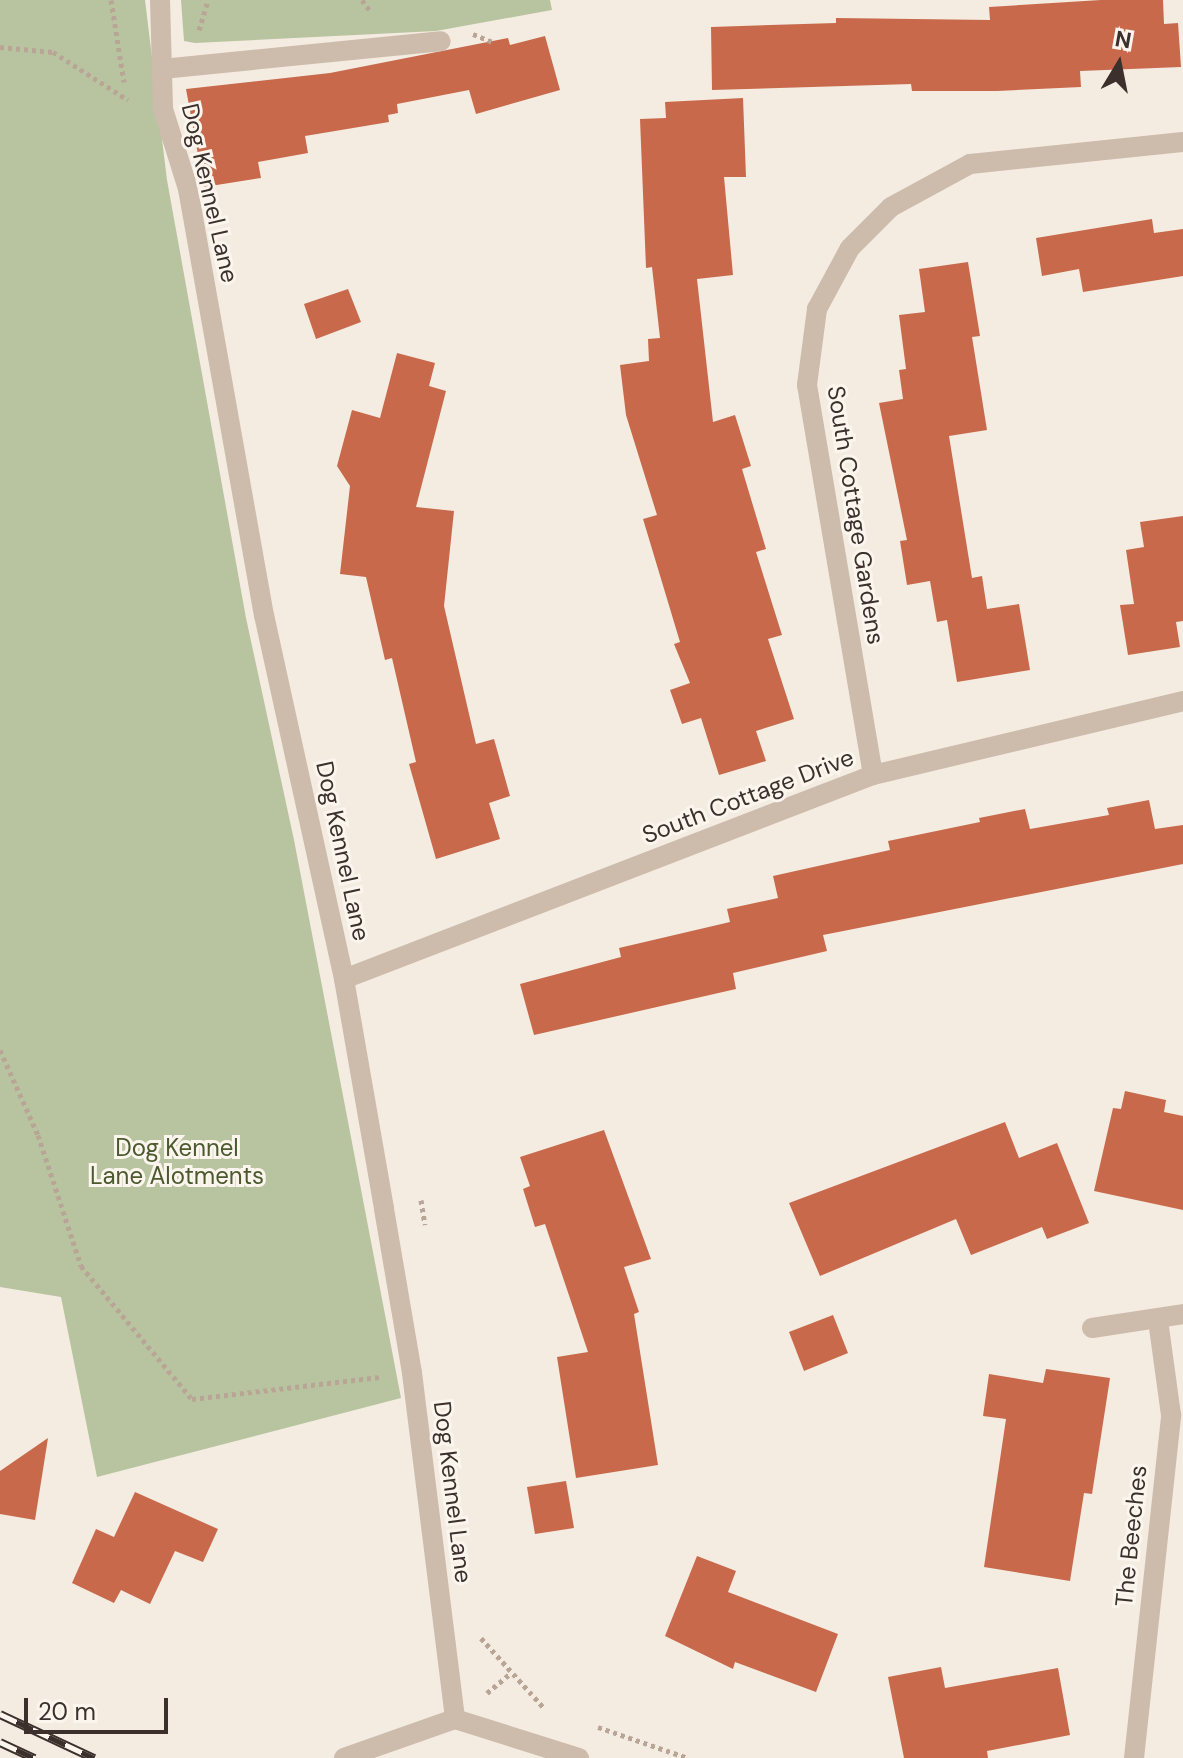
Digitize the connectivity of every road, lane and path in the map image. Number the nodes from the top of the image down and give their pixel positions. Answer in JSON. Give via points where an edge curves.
{"nodes":[{"id":1,"x":160,"y":0,"type":"edge"},
{"id":2,"x":441,"y":41,"type":"dead end"},
{"id":3,"x":0,"y":47,"type":"edge"},
{"id":4,"x":162,"y":69,"type":"junction"},
{"id":5,"x":174,"y":138,"type":"junction"},
{"id":6,"x":1183,"y":142,"type":"edge"},
{"id":7,"x":1183,"y":701,"type":"edge"},
{"id":8,"x":873,"y":775,"type":"junction"},
{"id":9,"x":344,"y":979,"type":"junction"},
{"id":10,"x":0,"y":1050,"type":"edge"},
{"id":11,"x":1183,"y":1314,"type":"edge"},
{"id":12,"x":1158,"y":1320,"type":"junction"},
{"id":13,"x":1092,"y":1328,"type":"dead end"},
{"id":14,"x":412,"y":1373,"type":"junction"},
{"id":15,"x":486,"y":1646,"type":"dead end"},
{"id":16,"x":557,"y":1712,"type":"dead end"},
{"id":17,"x":455,"y":1719,"type":"junction"},
{"id":18,"x":586,"y":1723,"type":"dead end"},
{"id":19,"x":344,"y":1758,"type":"edge"},
{"id":20,"x":579,"y":1758,"type":"edge"},
{"id":21,"x":688,"y":1758,"type":"edge"},
{"id":22,"x":1134,"y":1758,"type":"edge"}],
"edges":[{"from":1,"to":4,"type":"street","name":"Dog Kennel Lane"},
{"from":2,"to":4,"type":"street"},
{"from":3,"to":5,"type":"path","via":[[53,52],[122,94],[148,124]]},
{"from":4,"to":5,"type":"street","name":"Dog Kennel Lane","via":[[163,109]]},
{"from":5,"to":9,"type":"street","name":"Dog Kennel Lane","via":[[188,189],[264,615]]},
{"from":6,"to":8,"type":"street","name":"South Cottage Gardens","via":[[970,164],[891,207],[850,248],[817,309],[807,385]]},
{"from":7,"to":8,"type":"street","name":"South Cottage Drive"},
{"from":8,"to":9,"type":"street","name":"South Cottage Drive"},
{"from":9,"to":14,"type":"street","name":"Dog Kennel Lane"},
{"from":10,"to":14,"type":"path","via":[[38,1135],[81,1266],[192,1399]]},
{"from":11,"to":12,"type":"street"},
{"from":12,"to":13,"type":"street"},
{"from":12,"to":22,"type":"street","name":"The Beeches","via":[[1171,1415]]},
{"from":14,"to":17,"type":"street","name":"Dog Kennel Lane"},
{"from":15,"to":16,"type":"path","via":[[525,1691]]},
{"from":17,"to":19,"type":"street"},
{"from":17,"to":20,"type":"street"},
{"from":18,"to":21,"type":"path"}]}
